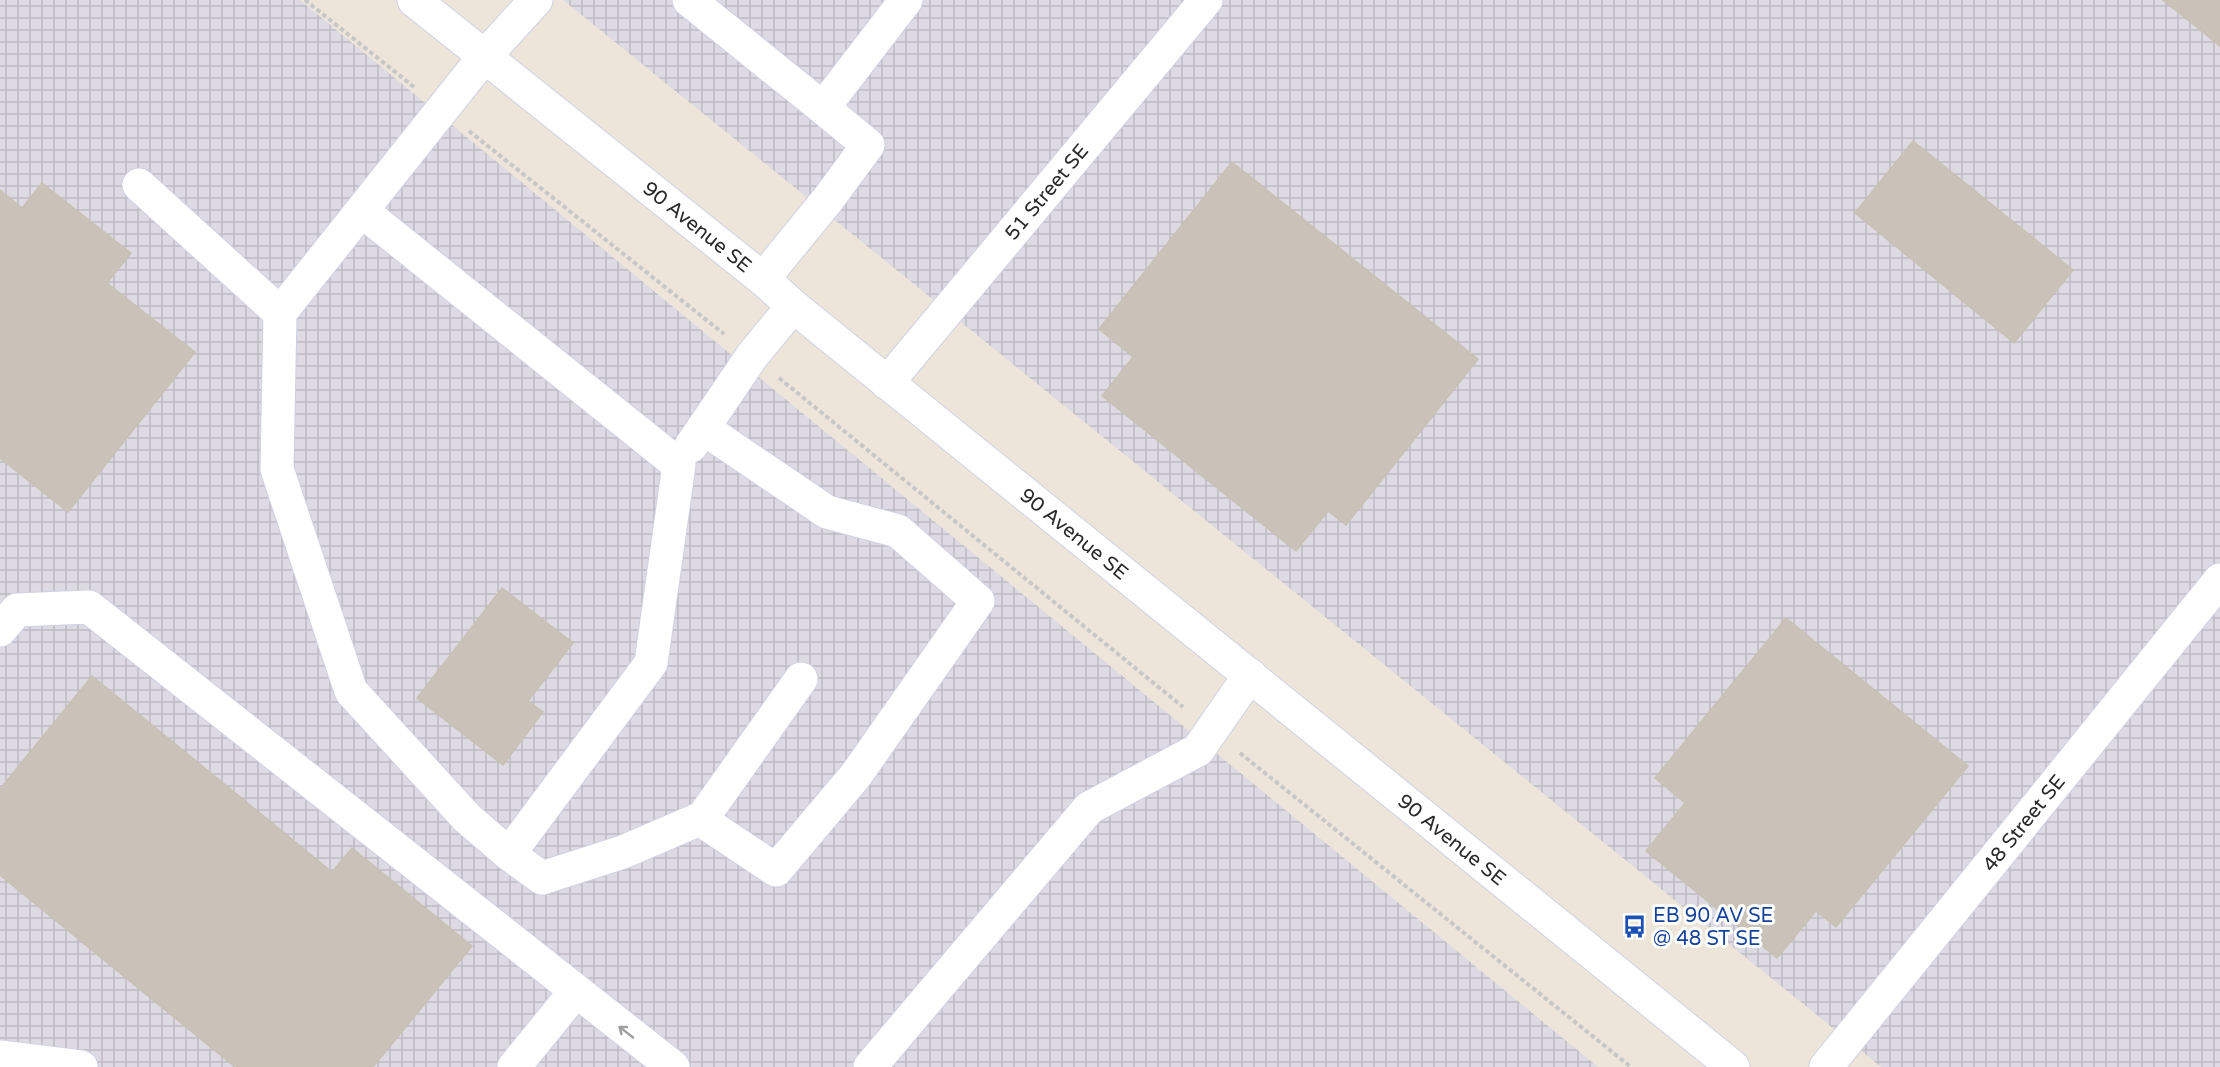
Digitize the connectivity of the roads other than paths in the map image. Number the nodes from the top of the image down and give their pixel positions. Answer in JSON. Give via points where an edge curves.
{"nodes":[{"id":1,"x":414,"y":0,"type":"edge"},
{"id":2,"x":536,"y":0,"type":"edge"},
{"id":3,"x":689,"y":0,"type":"edge"},
{"id":4,"x":906,"y":0,"type":"edge"},
{"id":5,"x":1206,"y":0,"type":"edge"},
{"id":6,"x":484,"y":57,"type":"junction"},
{"id":7,"x":823,"y":108,"type":"junction"},
{"id":8,"x":139,"y":184,"type":"dead end"},
{"id":9,"x":362,"y":211,"type":"junction"},
{"id":10,"x":763,"y":279,"type":"junction"},
{"id":11,"x":793,"y":306,"type":"junction"},
{"id":12,"x":280,"y":313,"type":"junction"},
{"id":13,"x":887,"y":383,"type":"junction"},
{"id":14,"x":703,"y":428,"type":"junction"},
{"id":15,"x":678,"y":465,"type":"junction"},
{"id":16,"x":2220,"y":580,"type":"edge"},
{"id":17,"x":6,"y":612,"type":"edge"},
{"id":18,"x":1250,"y":675,"type":"junction"},
{"id":19,"x":801,"y":679,"type":"dead end"},
{"id":20,"x":702,"y":818,"type":"junction"},
{"id":21,"x":508,"y":854,"type":"junction"},
{"id":22,"x":575,"y":992,"type":"junction"},
{"id":23,"x":0,"y":1057,"type":"edge"},
{"id":24,"x":81,"y":1067,"type":"edge"},
{"id":25,"x":514,"y":1067,"type":"edge"},
{"id":26,"x":673,"y":1067,"type":"edge"},
{"id":27,"x":870,"y":1067,"type":"edge"},
{"id":28,"x":1733,"y":1067,"type":"edge"},
{"id":29,"x":1826,"y":1067,"type":"edge"}],
"edges":[{"from":1,"to":6,"type":"street","name":"90 Avenue SE"},
{"from":2,"to":6,"type":"street"},
{"from":3,"to":7,"type":"street"},
{"from":4,"to":7,"type":"street"},
{"from":5,"to":13,"type":"street","name":"51 Street SE"},
{"from":6,"to":9,"type":"street"},
{"from":6,"to":10,"type":"street","name":"90 Avenue SE"},
{"from":7,"to":10,"type":"street","via":[[868,145]]},
{"from":8,"to":12,"type":"street"},
{"from":9,"to":12,"type":"street"},
{"from":9,"to":15,"type":"street"},
{"from":10,"to":11,"type":"street","name":"90 Avenue SE"},
{"from":11,"to":13,"type":"street","name":"90 Avenue SE"},
{"from":11,"to":14,"type":"street","via":[[752,356]]},
{"from":12,"to":21,"type":"street","via":[[277,470],[351,691],[467,819]]},
{"from":13,"to":18,"type":"street","name":"90 Avenue SE"},
{"from":14,"to":15,"type":"street"},
{"from":14,"to":20,"type":"street","via":[[827,512],[898,531],[978,601],[856,775],[776,870]]},
{"from":15,"to":21,"type":"street","via":[[651,663]]},
{"from":16,"to":29,"type":"street","name":"48 Street SE"},
{"from":17,"to":22,"type":"street","via":[[89,607]]},
{"from":18,"to":27,"type":"street","via":[[1198,750],[1089,808]]},
{"from":18,"to":28,"type":"street","name":"90 Avenue SE"},
{"from":19,"to":20,"type":"street"},
{"from":20,"to":21,"type":"street","via":[[623,852],[542,878]]},
{"from":22,"to":25,"type":"street"},
{"from":26,"to":22,"type":"street","one_way":true},
{"from":23,"to":24,"type":"street"}]}
